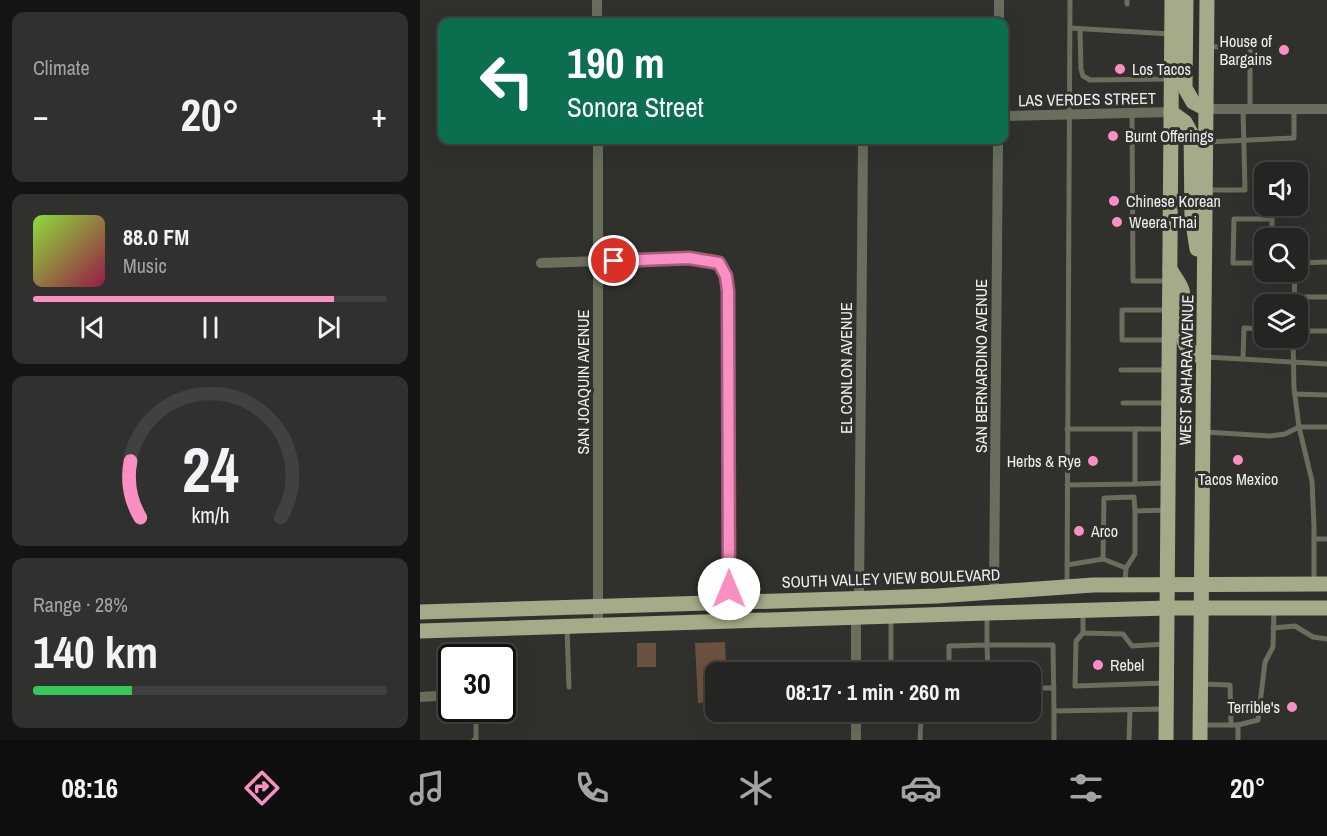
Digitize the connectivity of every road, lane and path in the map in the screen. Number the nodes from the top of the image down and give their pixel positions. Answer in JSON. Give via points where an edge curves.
{"nodes":[{"id":1,"x":597,"y":0,"type":"edge"},
{"id":2,"x":999,"y":0,"type":"edge"},
{"id":3,"x":1070,"y":0,"type":"edge"},
{"id":4,"x":1172,"y":0,"type":"edge"},
{"id":5,"x":1186,"y":0,"type":"edge"},
{"id":6,"x":1207,"y":0,"type":"edge"},
{"id":7,"x":597,"y":18,"type":"edge"},
{"id":8,"x":999,"y":18,"type":"edge"},
{"id":9,"x":1070,"y":28,"type":"junction"},
{"id":10,"x":1080,"y":29,"type":"junction"},
{"id":11,"x":1171,"y":34,"type":"junction"},
{"id":12,"x":1207,"y":47,"type":"junction"},
{"id":13,"x":1171,"y":80,"type":"junction"},
{"id":14,"x":1206,"y":109,"type":"junction"},
{"id":15,"x":1247,"y":109,"type":"junction"},
{"id":16,"x":1294,"y":109,"type":"junction"},
{"id":17,"x":1327,"y":110,"type":"edge"},
{"id":18,"x":1132,"y":112,"type":"junction"},
{"id":19,"x":1171,"y":112,"type":"junction"},
{"id":20,"x":1070,"y":114,"type":"junction"},
{"id":21,"x":1008,"y":116,"type":"edge"},
{"id":22,"x":1245,"y":139,"type":"junction"},
{"id":23,"x":1206,"y":142,"type":"junction"},
{"id":24,"x":598,"y":144,"type":"edge"},
{"id":25,"x":863,"y":144,"type":"edge"},
{"id":26,"x":998,"y":144,"type":"edge"},
{"id":27,"x":1205,"y":189,"type":"junction"},
{"id":28,"x":1170,"y":200,"type":"junction"},
{"id":29,"x":1132,"y":201,"type":"junction"},
{"id":30,"x":1272,"y":228,"type":"edge"},
{"id":31,"x":598,"y":261,"type":"junction"},
{"id":32,"x":541,"y":262,"type":"dead end"},
{"id":33,"x":1327,"y":262,"type":"edge"},
{"id":34,"x":1254,"y":263,"type":"edge"},
{"id":35,"x":1308,"y":263,"type":"edge"},
{"id":36,"x":1170,"y":275,"type":"junction"},
{"id":37,"x":1204,"y":292,"type":"junction"},
{"id":38,"x":1308,"y":297,"type":"edge"},
{"id":39,"x":1327,"y":297,"type":"edge"},
{"id":40,"x":1169,"y":310,"type":"junction"},
{"id":41,"x":1254,"y":328,"type":"edge"},
{"id":42,"x":1308,"y":331,"type":"edge"},
{"id":43,"x":1327,"y":331,"type":"edge"},
{"id":44,"x":1169,"y":340,"type":"junction"},
{"id":45,"x":1293,"y":348,"type":"edge"},
{"id":46,"x":1204,"y":357,"type":"junction"},
{"id":47,"x":1242,"y":358,"type":"junction"},
{"id":48,"x":1293,"y":363,"type":"junction"},
{"id":49,"x":1327,"y":364,"type":"edge"},
{"id":50,"x":1121,"y":370,"type":"dead end"},
{"id":51,"x":1169,"y":370,"type":"junction"},
{"id":52,"x":1295,"y":394,"type":"junction"},
{"id":53,"x":1327,"y":395,"type":"edge"},
{"id":54,"x":1123,"y":403,"type":"dead end"},
{"id":55,"x":1169,"y":403,"type":"junction"},
{"id":56,"x":1299,"y":427,"type":"junction"},
{"id":57,"x":1327,"y":427,"type":"edge"},
{"id":58,"x":1067,"y":429,"type":"junction"},
{"id":59,"x":1135,"y":429,"type":"junction"},
{"id":60,"x":1168,"y":429,"type":"junction"},
{"id":61,"x":1203,"y":432,"type":"junction"},
{"id":62,"x":1135,"y":483,"type":"junction"},
{"id":63,"x":1168,"y":483,"type":"junction"},
{"id":64,"x":1067,"y":485,"type":"junction"},
{"id":65,"x":1168,"y":510,"type":"junction"},
{"id":66,"x":1135,"y":511,"type":"junction"},
{"id":67,"x":1314,"y":538,"type":"junction"},
{"id":68,"x":1327,"y":539,"type":"edge"},
{"id":69,"x":1103,"y":559,"type":"junction"},
{"id":70,"x":1067,"y":565,"type":"junction"},
{"id":71,"x":1126,"y":568,"type":"junction"},
{"id":72,"x":1202,"y":583,"type":"junction"},
{"id":73,"x":1125,"y":584,"type":"junction"},
{"id":74,"x":1168,"y":584,"type":"junction"},
{"id":75,"x":1321,"y":584,"type":"edge"},
{"id":76,"x":1067,"y":587,"type":"junction"},
{"id":77,"x":994,"y":592,"type":"junction"},
{"id":78,"x":937,"y":596,"type":"junction"},
{"id":79,"x":860,"y":597,"type":"junction"},
{"id":80,"x":729,"y":602,"type":"junction"},
{"id":81,"x":598,"y":606,"type":"junction"},
{"id":82,"x":1168,"y":608,"type":"junction"},
{"id":83,"x":1202,"y":608,"type":"junction"},
{"id":84,"x":1274,"y":608,"type":"junction"},
{"id":85,"x":1327,"y":609,"type":"edge"},
{"id":86,"x":1083,"y":610,"type":"junction"},
{"id":87,"x":420,"y":612,"type":"edge"},
{"id":88,"x":987,"y":613,"type":"junction"},
{"id":89,"x":891,"y":616,"type":"junction"},
{"id":90,"x":856,"y":617,"type":"junction"},
{"id":91,"x":804,"y":618,"type":"junction"},
{"id":92,"x":677,"y":622,"type":"junction"},
{"id":93,"x":598,"y":625,"type":"junction"},
{"id":94,"x":567,"y":626,"type":"junction"},
{"id":95,"x":1273,"y":628,"type":"junction"},
{"id":96,"x":420,"y":631,"type":"edge"},
{"id":97,"x":1083,"y":633,"type":"junction"},
{"id":98,"x":1327,"y":639,"type":"edge"},
{"id":99,"x":1167,"y":644,"type":"junction"},
{"id":100,"x":987,"y":645,"type":"junction"},
{"id":101,"x":856,"y":662,"type":"edge"},
{"id":102,"x":891,"y":662,"type":"edge"},
{"id":103,"x":949,"y":662,"type":"edge"},
{"id":104,"x":988,"y":662,"type":"edge"},
{"id":105,"x":1167,"y":683,"type":"junction"},
{"id":106,"x":1201,"y":684,"type":"junction"},
{"id":107,"x":569,"y":687,"type":"dead end"},
{"id":108,"x":1041,"y":688,"type":"edge"},
{"id":109,"x":1054,"y":688,"type":"junction"},
{"id":110,"x":438,"y":695,"type":"edge"},
{"id":111,"x":420,"y":696,"type":"edge"},
{"id":112,"x":1166,"y":709,"type":"junction"},
{"id":113,"x":1130,"y":710,"type":"junction"},
{"id":114,"x":1054,"y":711,"type":"junction"},
{"id":115,"x":476,"y":722,"type":"edge"},
{"id":116,"x":856,"y":722,"type":"edge"},
{"id":117,"x":921,"y":722,"type":"edge"},
{"id":118,"x":1231,"y":725,"type":"junction"},
{"id":119,"x":1238,"y":725,"type":"junction"},
{"id":120,"x":1201,"y":732,"type":"edge"},
{"id":121,"x":474,"y":740,"type":"edge"},
{"id":122,"x":855,"y":740,"type":"edge"},
{"id":123,"x":920,"y":740,"type":"edge"},
{"id":124,"x":1054,"y":740,"type":"edge"},
{"id":125,"x":1129,"y":740,"type":"edge"},
{"id":126,"x":1166,"y":740,"type":"edge"},
{"id":127,"x":1238,"y":740,"type":"edge"}],
"edges":[{"from":1,"to":7,"type":"street"},
{"from":2,"to":8,"type":"street"},
{"from":3,"to":9,"type":"lane"},
{"from":4,"to":11,"type":"main road","name":"WEST SAHARA AVENUE"},
{"from":5,"to":14,"type":"main road","via":[[1185,88],[1193,102]]},
{"from":6,"to":12,"type":"main road","name":"WEST SAHARA AVENUE"},
{"from":9,"to":10,"type":"lane"},
{"from":9,"to":20,"type":"lane"},
{"from":10,"to":11,"type":"lane"},
{"from":10,"to":13,"type":"lane","via":[[1081,69],[1090,80]]},
{"from":11,"to":13,"type":"main road","name":"WEST SAHARA AVENUE"},
{"from":12,"to":14,"type":"main road","name":"WEST SAHARA AVENUE"},
{"from":12,"to":15,"type":"lane","via":[[1250,46]]},
{"from":13,"to":19,"type":"main road","name":"WEST SAHARA AVENUE"},
{"from":14,"to":15,"type":"street"},
{"from":14,"to":23,"type":"main road","name":"WEST SAHARA AVENUE"},
{"from":15,"to":16,"type":"street"},
{"from":15,"to":22,"type":"lane"},
{"from":16,"to":17,"type":"street"},
{"from":16,"to":22,"type":"lane","via":[[1294,138]]},
{"from":18,"to":19,"type":"street","name":"LAS VERDES STREET"},
{"from":18,"to":20,"type":"street","name":"LAS VERDES STREET"},
{"from":18,"to":29,"type":"lane"},
{"from":19,"to":28,"type":"main road","name":"WEST SAHARA AVENUE"},
{"from":19,"to":37,"type":"main road","via":[[1185,122],[1191,133],[1192,217]]},
{"from":20,"to":21,"type":"street","name":"LAS VERDES STREET"},
{"from":20,"to":58,"type":"lane"},
{"from":22,"to":23,"type":"lane"},
{"from":22,"to":27,"type":"lane","via":[[1245,190]]},
{"from":23,"to":27,"type":"main road","name":"WEST SAHARA AVENUE"},
{"from":24,"to":31,"type":"street","name":"SAN JOAQUIN AVENUE"},
{"from":25,"to":79,"type":"street","name":"EL CONLON AVENUE"},
{"from":26,"to":77,"type":"street","name":"SAN BERNARDINO AVENUE"},
{"from":27,"to":37,"type":"main road","name":"WEST SAHARA AVENUE"},
{"from":28,"to":29,"type":"lane"},
{"from":28,"to":36,"type":"main road","name":"WEST SAHARA AVENUE"},
{"from":29,"to":36,"type":"lane","via":[[1133,281]]},
{"from":30,"to":34,"type":"lane","via":[[1272,219],[1234,219],[1233,263]]},
{"from":31,"to":32,"type":"street"},
{"from":31,"to":80,"type":"street","via":[[689,258],[719,263],[726,276]]},
{"from":31,"to":81,"type":"street","name":"SAN JOAQUIN AVENUE"},
{"from":33,"to":35,"type":"lane"},
{"from":36,"to":40,"type":"main road","name":"WEST SAHARA AVENUE"},
{"from":36,"to":46,"type":"main road","via":[[1182,290],[1186,347]]},
{"from":37,"to":46,"type":"main road","name":"WEST SAHARA AVENUE"},
{"from":38,"to":39,"type":"lane"},
{"from":40,"to":44,"type":"main road","name":"WEST SAHARA AVENUE"},
{"from":40,"to":44,"type":"lane","via":[[1122,310],[1122,340]]},
{"from":41,"to":47,"type":"lane","via":[[1244,328]]},
{"from":42,"to":43,"type":"lane"},
{"from":44,"to":51,"type":"main road","name":"WEST SAHARA AVENUE"},
{"from":45,"to":48,"type":"lane"},
{"from":46,"to":47,"type":"lane"},
{"from":46,"to":61,"type":"main road","name":"WEST SAHARA AVENUE"},
{"from":47,"to":48,"type":"lane"},
{"from":48,"to":49,"type":"lane"},
{"from":48,"to":52,"type":"lane"},
{"from":50,"to":51,"type":"lane"},
{"from":51,"to":55,"type":"main road","name":"WEST SAHARA AVENUE"},
{"from":52,"to":53,"type":"lane"},
{"from":52,"to":56,"type":"lane"},
{"from":54,"to":55,"type":"lane"},
{"from":55,"to":60,"type":"main road","name":"WEST SAHARA AVENUE"},
{"from":56,"to":57,"type":"lane"},
{"from":56,"to":61,"type":"lane","via":[[1270,436]]},
{"from":56,"to":67,"type":"lane","via":[[1311,477]]},
{"from":58,"to":59,"type":"lane"},
{"from":58,"to":64,"type":"lane"},
{"from":59,"to":60,"type":"lane"},
{"from":59,"to":62,"type":"lane"},
{"from":60,"to":63,"type":"main road","name":"WEST SAHARA AVENUE"},
{"from":61,"to":72,"type":"main road","name":"WEST SAHARA AVENUE"},
{"from":62,"to":63,"type":"lane"},
{"from":62,"to":64,"type":"lane"},
{"from":63,"to":65,"type":"main road","name":"WEST SAHARA AVENUE"},
{"from":64,"to":70,"type":"lane"},
{"from":65,"to":66,"type":"lane"},
{"from":65,"to":74,"type":"main road","name":"WEST SAHARA AVENUE"},
{"from":66,"to":69,"type":"lane","via":[[1134,497],[1104,498]]},
{"from":66,"to":71,"type":"lane","via":[[1135,554]]},
{"from":67,"to":68,"type":"lane"},
{"from":67,"to":75,"type":"lane"},
{"from":69,"to":70,"type":"lane"},
{"from":69,"to":71,"type":"lane"},
{"from":70,"to":76,"type":"lane"},
{"from":71,"to":73,"type":"lane"},
{"from":72,"to":74,"type":"main road","name":"SOUTH VALLEY VIEW BOULEVARD"},
{"from":72,"to":75,"type":"main road","name":"SOUTH VALLEY VIEW BOULEVARD"},
{"from":72,"to":83,"type":"main road","name":"WEST SAHARA AVENUE"},
{"from":73,"to":74,"type":"main road","name":"SOUTH VALLEY VIEW BOULEVARD"},
{"from":73,"to":76,"type":"main road","name":"SOUTH VALLEY VIEW BOULEVARD"},
{"from":74,"to":82,"type":"main road","name":"WEST SAHARA AVENUE"},
{"from":76,"to":77,"type":"main road","name":"SOUTH VALLEY VIEW BOULEVARD"},
{"from":77,"to":78,"type":"main road","name":"SOUTH VALLEY VIEW BOULEVARD"},
{"from":78,"to":79,"type":"main road","name":"SOUTH VALLEY VIEW BOULEVARD"},
{"from":78,"to":90,"type":"main road","via":[[868,607]]},
{"from":79,"to":80,"type":"main road","name":"SOUTH VALLEY VIEW BOULEVARD"},
{"from":79,"to":91,"type":"main road","via":[[852,604]]},
{"from":80,"to":81,"type":"main road","name":"SOUTH VALLEY VIEW BOULEVARD"},
{"from":80,"to":92,"type":"main road","via":[[720,609],[696,611]]},
{"from":81,"to":87,"type":"main road","name":"SOUTH VALLEY VIEW BOULEVARD"},
{"from":81,"to":93,"type":"street","name":"SAN JOAQUIN AVENUE"},
{"from":82,"to":83,"type":"main road"},
{"from":82,"to":86,"type":"main road"},
{"from":82,"to":99,"type":"main road","name":"WEST SAHARA AVENUE"},
{"from":83,"to":84,"type":"main road"},
{"from":83,"to":106,"type":"main road","name":"WEST SAHARA AVENUE"},
{"from":84,"to":85,"type":"main road"},
{"from":84,"to":95,"type":"lane"},
{"from":86,"to":88,"type":"main road"},
{"from":86,"to":97,"type":"lane"},
{"from":88,"to":89,"type":"main road"},
{"from":88,"to":100,"type":"lane"},
{"from":89,"to":90,"type":"main road"},
{"from":89,"to":102,"type":"lane"},
{"from":90,"to":91,"type":"main road"},
{"from":90,"to":101,"type":"street"},
{"from":91,"to":92,"type":"main road"},
{"from":92,"to":93,"type":"main road"},
{"from":93,"to":94,"type":"main road"},
{"from":94,"to":96,"type":"main road"},
{"from":94,"to":107,"type":"lane"},
{"from":95,"to":98,"type":"lane","via":[[1295,626],[1313,637]]},
{"from":95,"to":119,"type":"lane","via":[[1273,647],[1265,662],[1258,720]]},
{"from":97,"to":99,"type":"lane","via":[[1123,634],[1132,646]]},
{"from":97,"to":105,"type":"lane","via":[[1076,641],[1075,686]]},
{"from":99,"to":105,"type":"main road","name":"WEST SAHARA AVENUE"},
{"from":100,"to":103,"type":"lane","via":[[949,646]]},
{"from":100,"to":104,"type":"lane"},
{"from":100,"to":109,"type":"lane","via":[[1053,645]]},
{"from":105,"to":112,"type":"main road","name":"WEST SAHARA AVENUE"},
{"from":106,"to":118,"type":"lane","via":[[1230,685]]},
{"from":106,"to":120,"type":"main road","name":"WEST SAHARA AVENUE"},
{"from":108,"to":109,"type":"lane"},
{"from":109,"to":114,"type":"lane"},
{"from":110,"to":111,"type":"street"},
{"from":112,"to":113,"type":"lane"},
{"from":112,"to":126,"type":"main road","name":"WEST SAHARA AVENUE"},
{"from":113,"to":114,"type":"lane"},
{"from":113,"to":125,"type":"lane"},
{"from":114,"to":124,"type":"lane"},
{"from":115,"to":121,"type":"lane"},
{"from":116,"to":122,"type":"street"},
{"from":117,"to":123,"type":"lane"},
{"from":118,"to":119,"type":"lane"},
{"from":118,"to":120,"type":"lane"},
{"from":119,"to":127,"type":"lane"}]}
